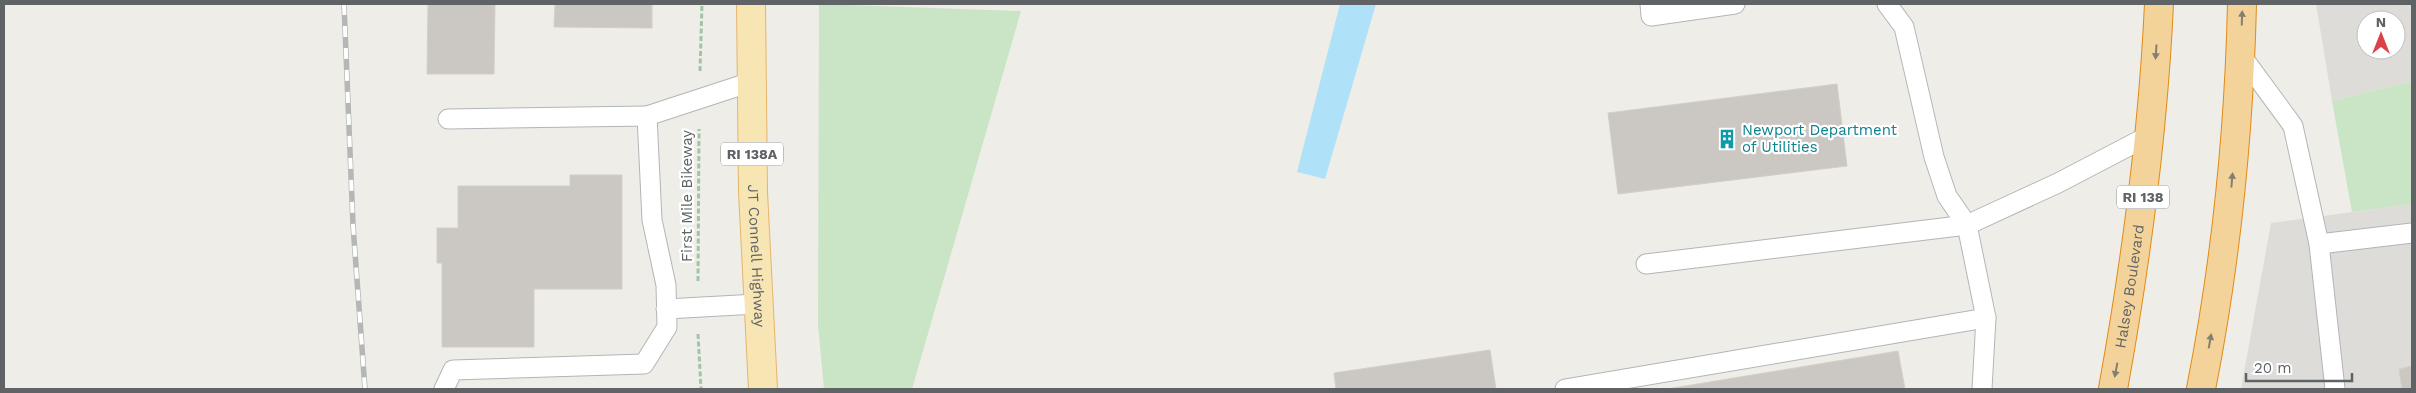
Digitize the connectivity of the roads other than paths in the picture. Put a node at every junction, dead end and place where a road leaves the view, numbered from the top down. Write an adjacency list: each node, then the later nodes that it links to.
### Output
1 (752, 4): 8 (main road, JT Connell Highway / RI 138A)
2 (1650, 4): 3 (lane)
3 (1736, 4)
4 (1886, 4): 12 (lane)
5 (2159, 4): 11 (highway, Halsey Boulevard / RI 138, one-way to 11)
6 (2242, 4): 7 (highway, one-way to 6)
7 (2241, 55): 14 (lane); 24 (highway, one-way to 7)
8 (751, 82): 9 (lane); 16 (main road, JT Connell Highway / RI 138A)
9 (647, 116): 10 (lane); 17 (lane)
10 (448, 119)
11 (2150, 135): 12 (lane); 23 (highway, Halsey Boulevard / RI 138, one-way to 23)
12 (1967, 225): 15 (lane); 18 (lane)
13 (2412, 233): 14 (lane)
14 (2320, 244): 25 (lane)
15 (1646, 264)
16 (757, 304): 17 (lane); 20 (main road, JT Connell Highway / RI 138A)
17 (666, 309): 19 (lane)
18 (1986, 318): 21 (lane); 22 (lane)
19 (444, 389)
20 (763, 389)
21 (1565, 389)
22 (1982, 389)
23 (2112, 389)
24 (2201, 389)
25 (2335, 389)

